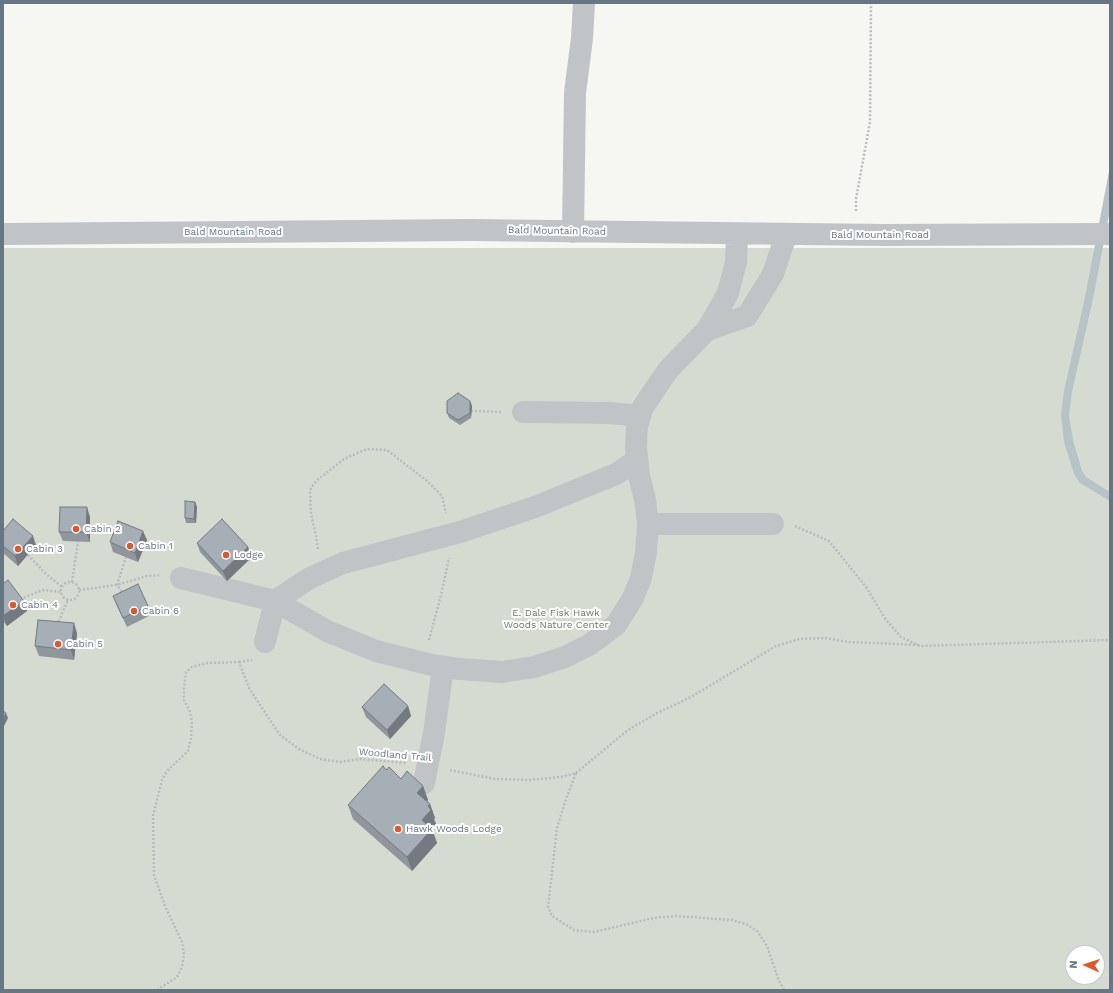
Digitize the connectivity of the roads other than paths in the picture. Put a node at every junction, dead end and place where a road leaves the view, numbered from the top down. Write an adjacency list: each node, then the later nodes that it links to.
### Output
1 (584, 3): 2 (street)
2 (573, 232): 3 (street, Bald Mountain Road); 4 (street, Bald Mountain Road)
3 (3, 234)
4 (737, 234): 5 (street, Bald Mountain Road); 7 (street)
5 (786, 235): 6 (street, Bald Mountain Road); 7 (street)
6 (1100, 235)
7 (707, 330): 9 (street)
8 (523, 412): 9 (street)
9 (640, 416): 10 (street)
10 (637, 460): 11 (street); 14 (street)
11 (648, 524): 12 (street); 16 (street)
12 (773, 524)
13 (181, 578): 14 (street)
14 (275, 601): 15 (street); 16 (street)
15 (265, 642)
16 (443, 666): 17 (street)
17 (426, 774)

